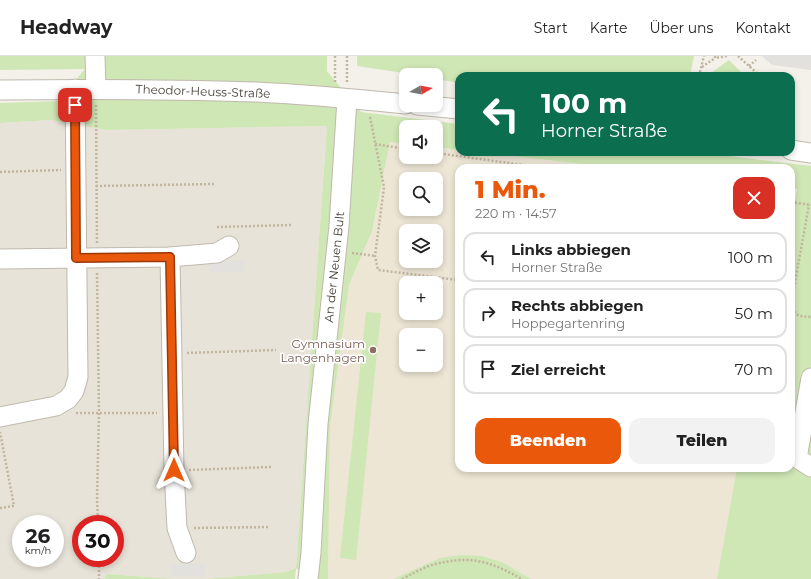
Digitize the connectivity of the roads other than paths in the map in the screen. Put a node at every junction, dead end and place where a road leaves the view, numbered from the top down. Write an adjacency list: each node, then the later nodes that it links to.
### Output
1 (95, 56): 3 (street)
2 (74, 89): 3 (street, Theodor-Heuss-Straße); 4 (street, Theodor-Heuss-Straße); 13 (street)
3 (96, 89): 5 (street, Theodor-Heuss-Straße)
4 (0, 90)
5 (347, 99): 6 (street, Theodor-Heuss-Straße); 19 (street, An der Neuen Bult)
6 (399, 103)
7 (443, 107): 8 (street)
8 (455, 109)
9 (795, 151): 10 (street)
10 (811, 153)
11 (229, 246): 12 (street)
12 (170, 257): 13 (street); 18 (street)
13 (76, 258): 14 (street); 16 (street)
14 (0, 260)
15 (811, 378): 17 (street)
16 (0, 417)
17 (811, 467)
18 (186, 553)
19 (308, 579)

